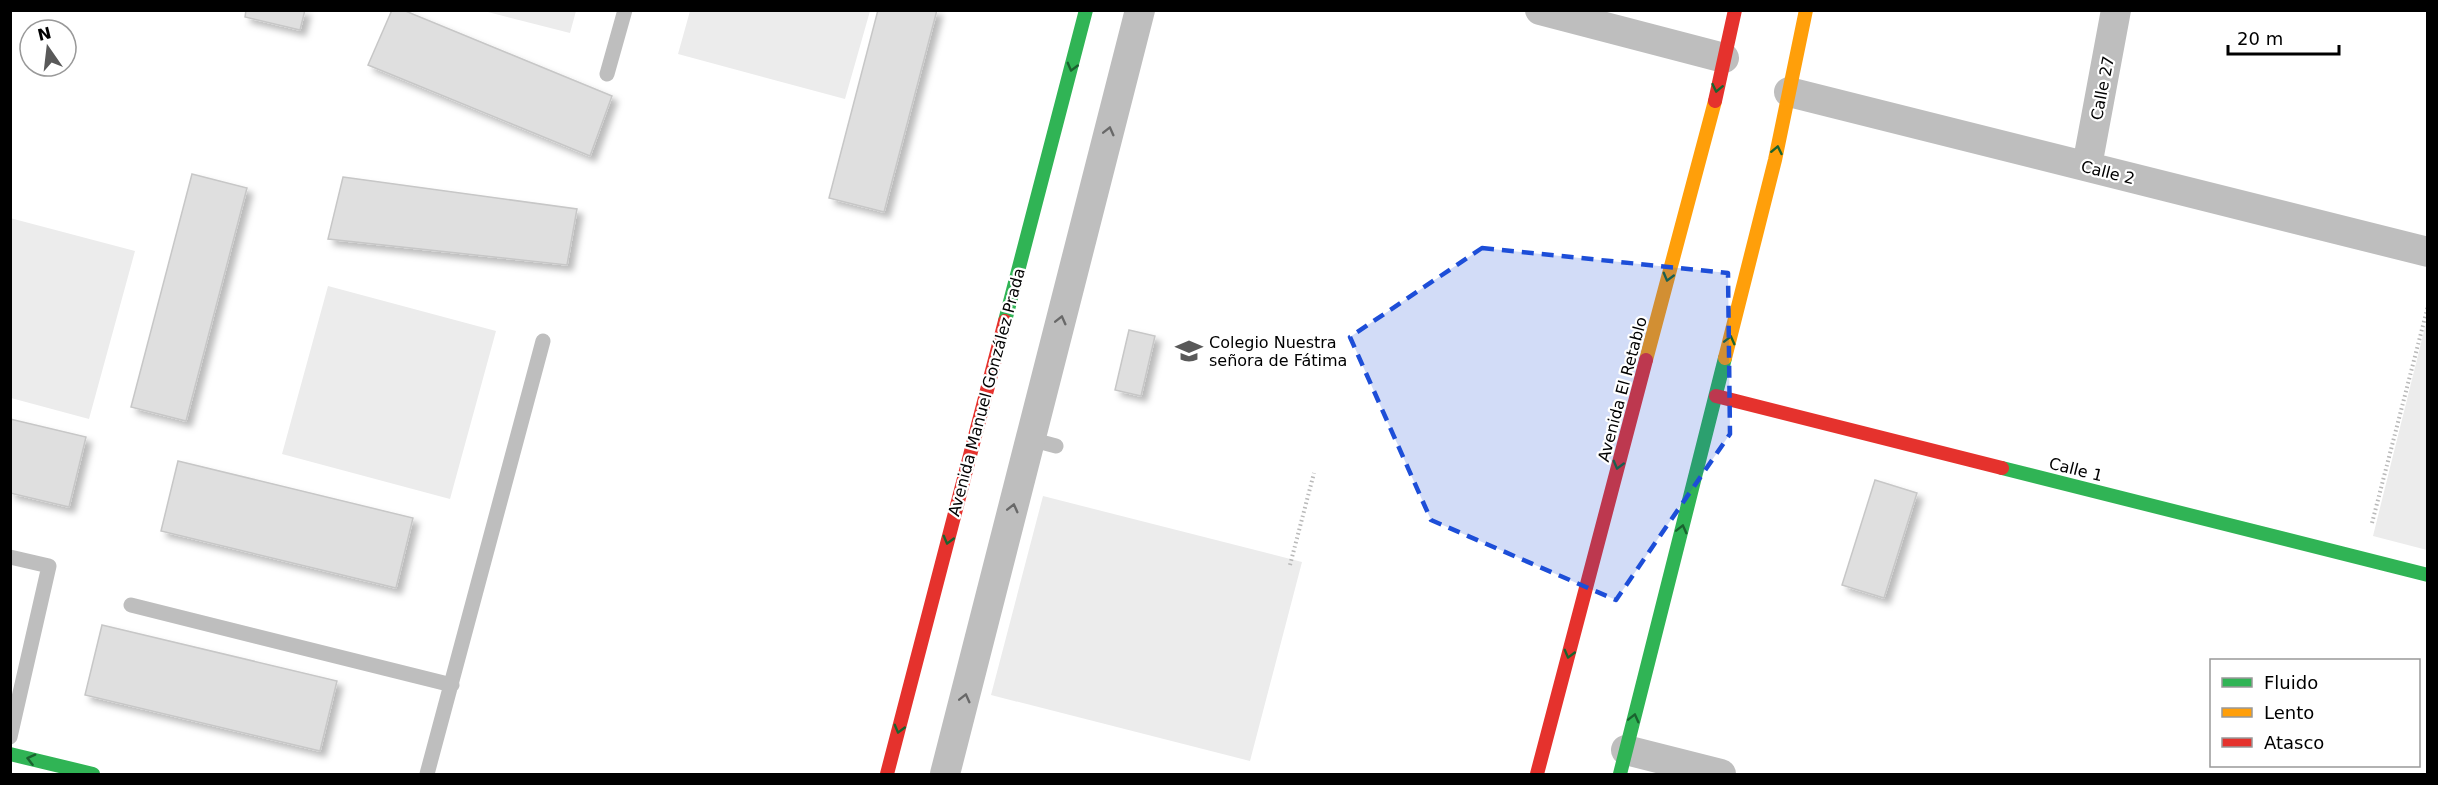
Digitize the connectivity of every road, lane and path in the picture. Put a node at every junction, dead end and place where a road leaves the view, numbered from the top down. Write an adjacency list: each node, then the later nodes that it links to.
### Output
1 (625, 10): 9 (lane)
2 (1086, 10): 28 (main road, Avenida Manuel González Prada, one-way to 28)
3 (1140, 10): 29 (street, one-way to 3)
4 (1540, 10): 8 (street)
5 (1734, 10): 8 (main road, Avenida El Retablo)
6 (1806, 10): 10 (main road)
7 (2116, 10): 11 (street, Calle 27)
8 (1724, 58): 30 (main road, Avenida El Retablo, one-way to 30)
9 (607, 75)
10 (1789, 92): 11 (street, Calle 2); 15 (main road, one-way to 10)
11 (2087, 166): 12 (street, Calle 2)
12 (2427, 252)
13 (2427, 306): 18 (path)
14 (543, 340): 22 (lane)
15 (1716, 396): 18 (main road, Calle 1); 25 (main road, one-way to 15)
16 (1314, 473): 19 (path)
17 (10, 557): 23 (lane)
18 (2363, 559): 20 (main road, Calle 1)
19 (1290, 565)
20 (2427, 575)
21 (131, 605): 22 (lane)
22 (452, 685): 27 (lane)
23 (10, 737)
24 (10, 754): 26 (main road, one-way to 24)
25 (1623, 762): 31 (street)
26 (93, 774)
27 (427, 774)
28 (887, 774)
29 (945, 774)
30 (1537, 774)
31 (1720, 774)

